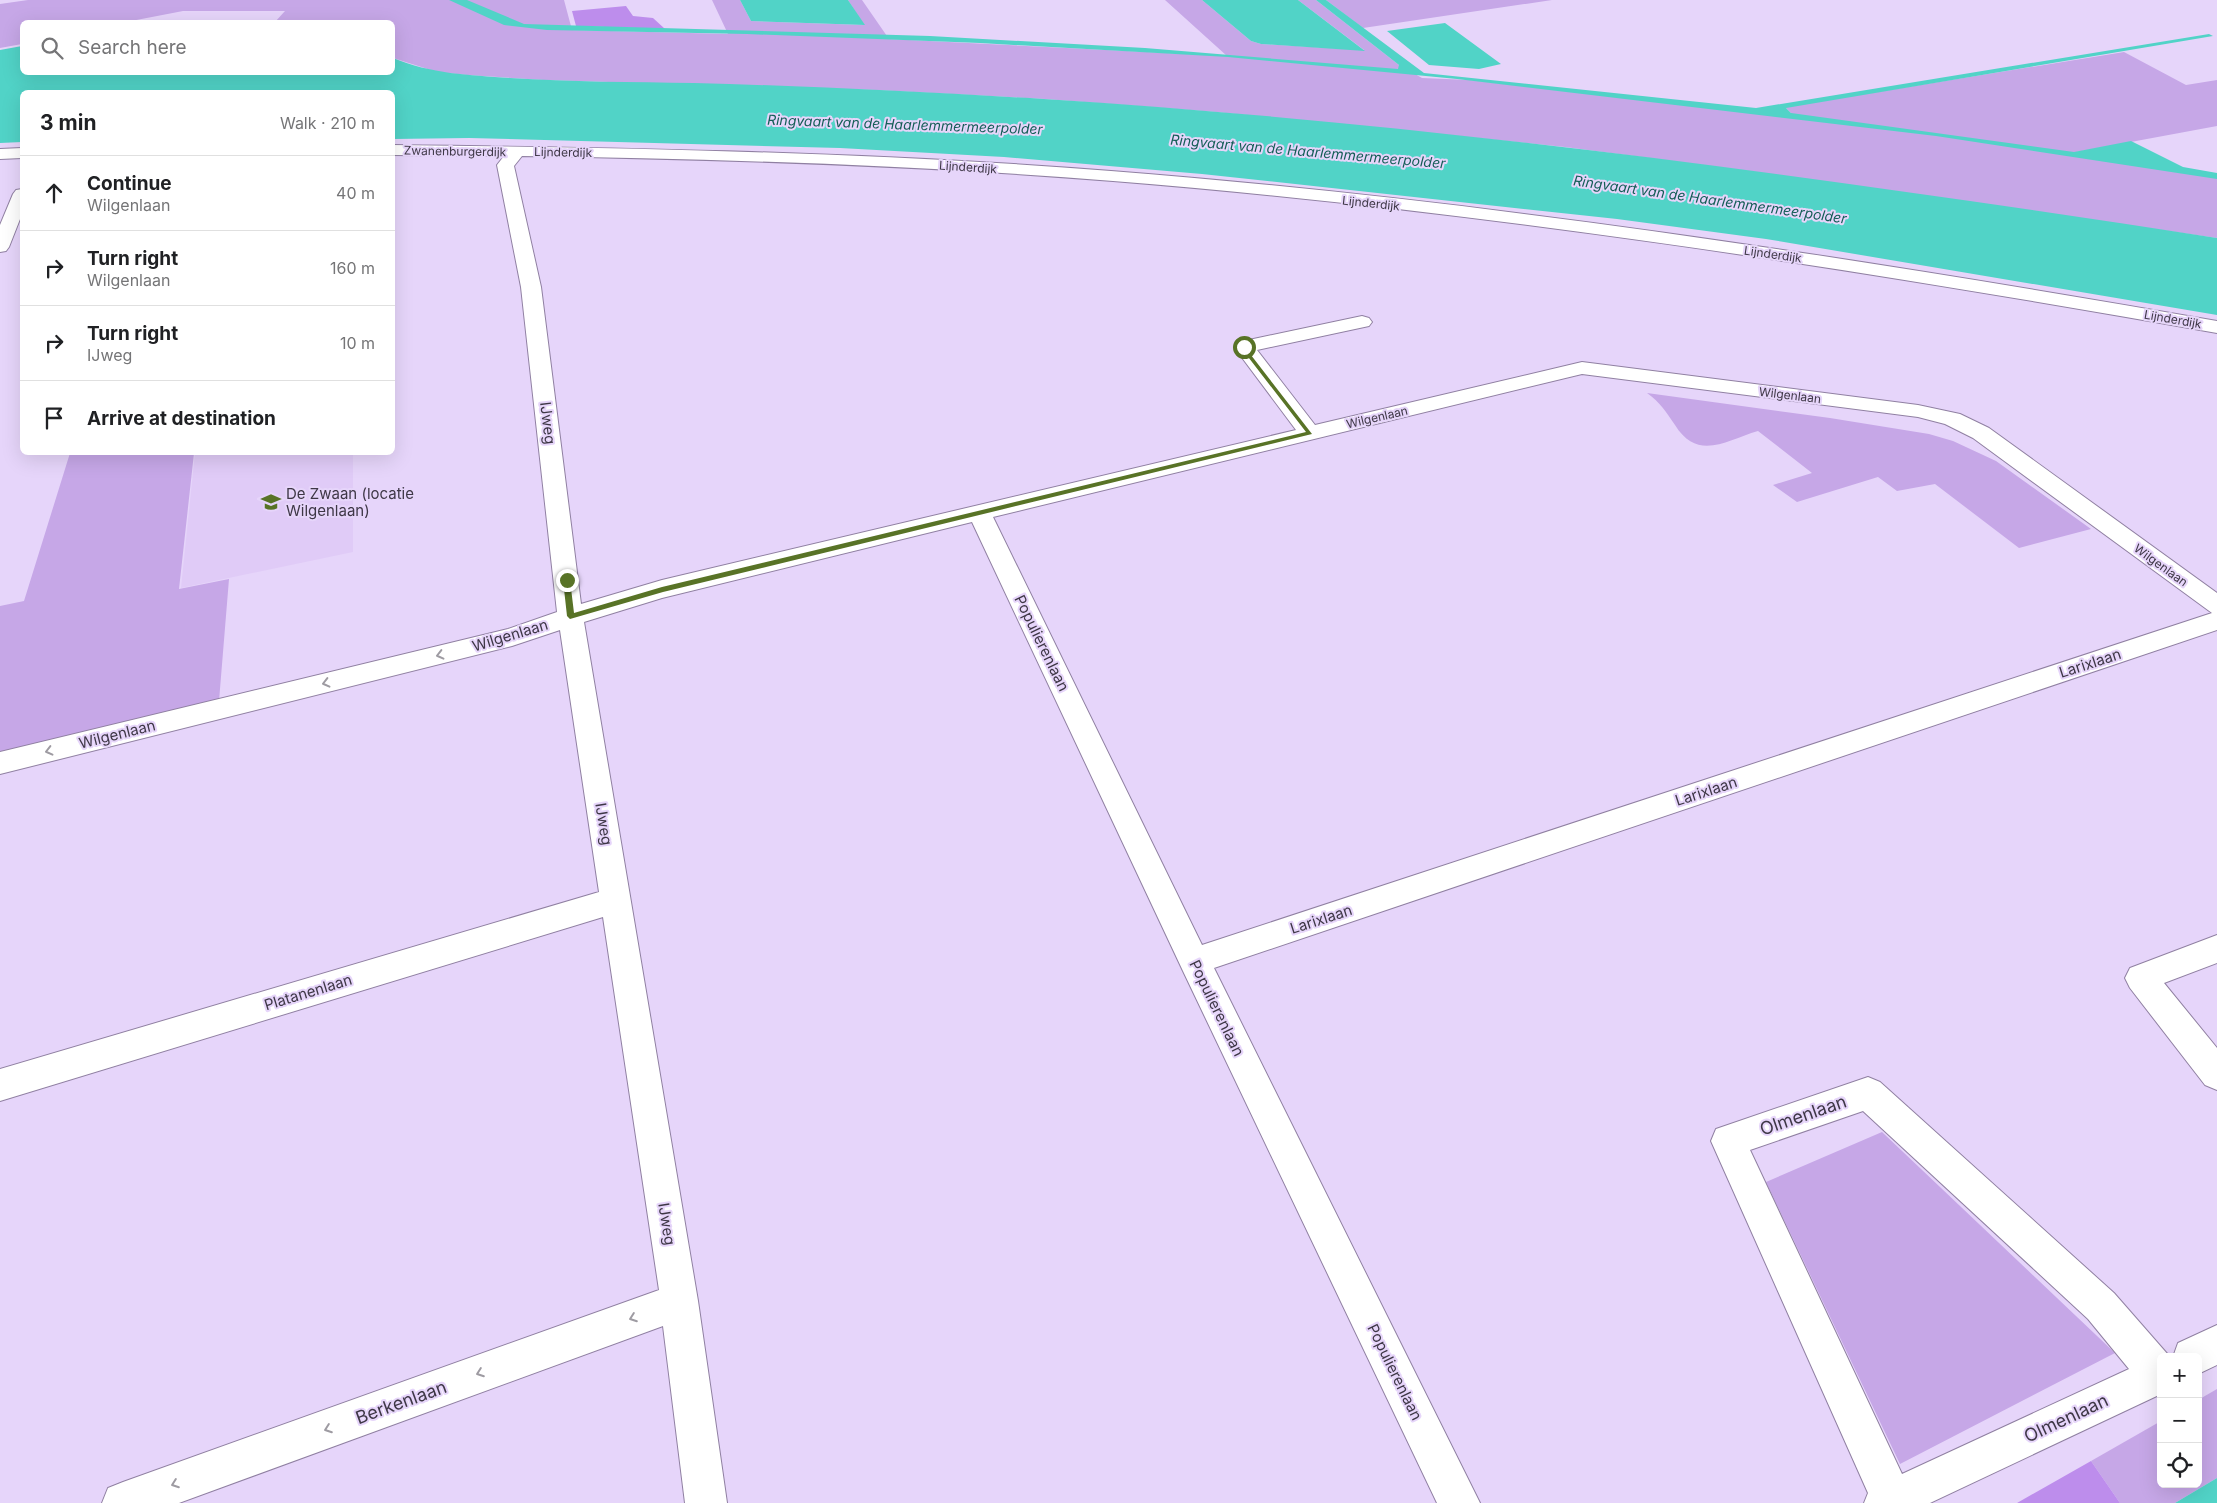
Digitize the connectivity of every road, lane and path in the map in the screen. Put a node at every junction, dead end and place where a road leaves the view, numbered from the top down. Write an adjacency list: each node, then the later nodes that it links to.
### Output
1 (395, 150): 2 (street, Zwanenburgerdijk)
2 (518, 151): 8 (street, Lijnderdijk); 12 (street, IJweg)
3 (20, 153): 4 (street)
4 (0, 154)
5 (20, 199): 6 (street)
6 (0, 247)
7 (1362, 322): 9 (street)
8 (2217, 327)
9 (1310, 433): 10 (street, Wilgenlaan); 11 (street, Wilgenlaan)
10 (979, 512): 12 (street, Wilgenlaan); 17 (street, Populierenlaan)
11 (2217, 606)
12 (570, 616): 14 (street, Wilgenlaan, one-way to 14); 15 (street, IJweg)
13 (2217, 621): 17 (street, Larixlaan)
14 (0, 763)
15 (616, 900): 19 (street, Platanenlaan); 20 (street, IJweg)
16 (2217, 949): 18 (street)
17 (1194, 961): 28 (street, Populierenlaan)
18 (2217, 1074)
19 (0, 1085)
20 (679, 1301): 26 (street, Berkenlaan, one-way to 26); 27 (street, IJweg)
21 (2217, 1344): 22 (street, Olmenlaan)
22 (2200, 1353)
23 (2157, 1356): 25 (street, Olmenlaan)
24 (2157, 1375): 25 (street, Olmenlaan)
25 (1889, 1501)
26 (123, 1503)
27 (706, 1503)
28 (1459, 1503)

